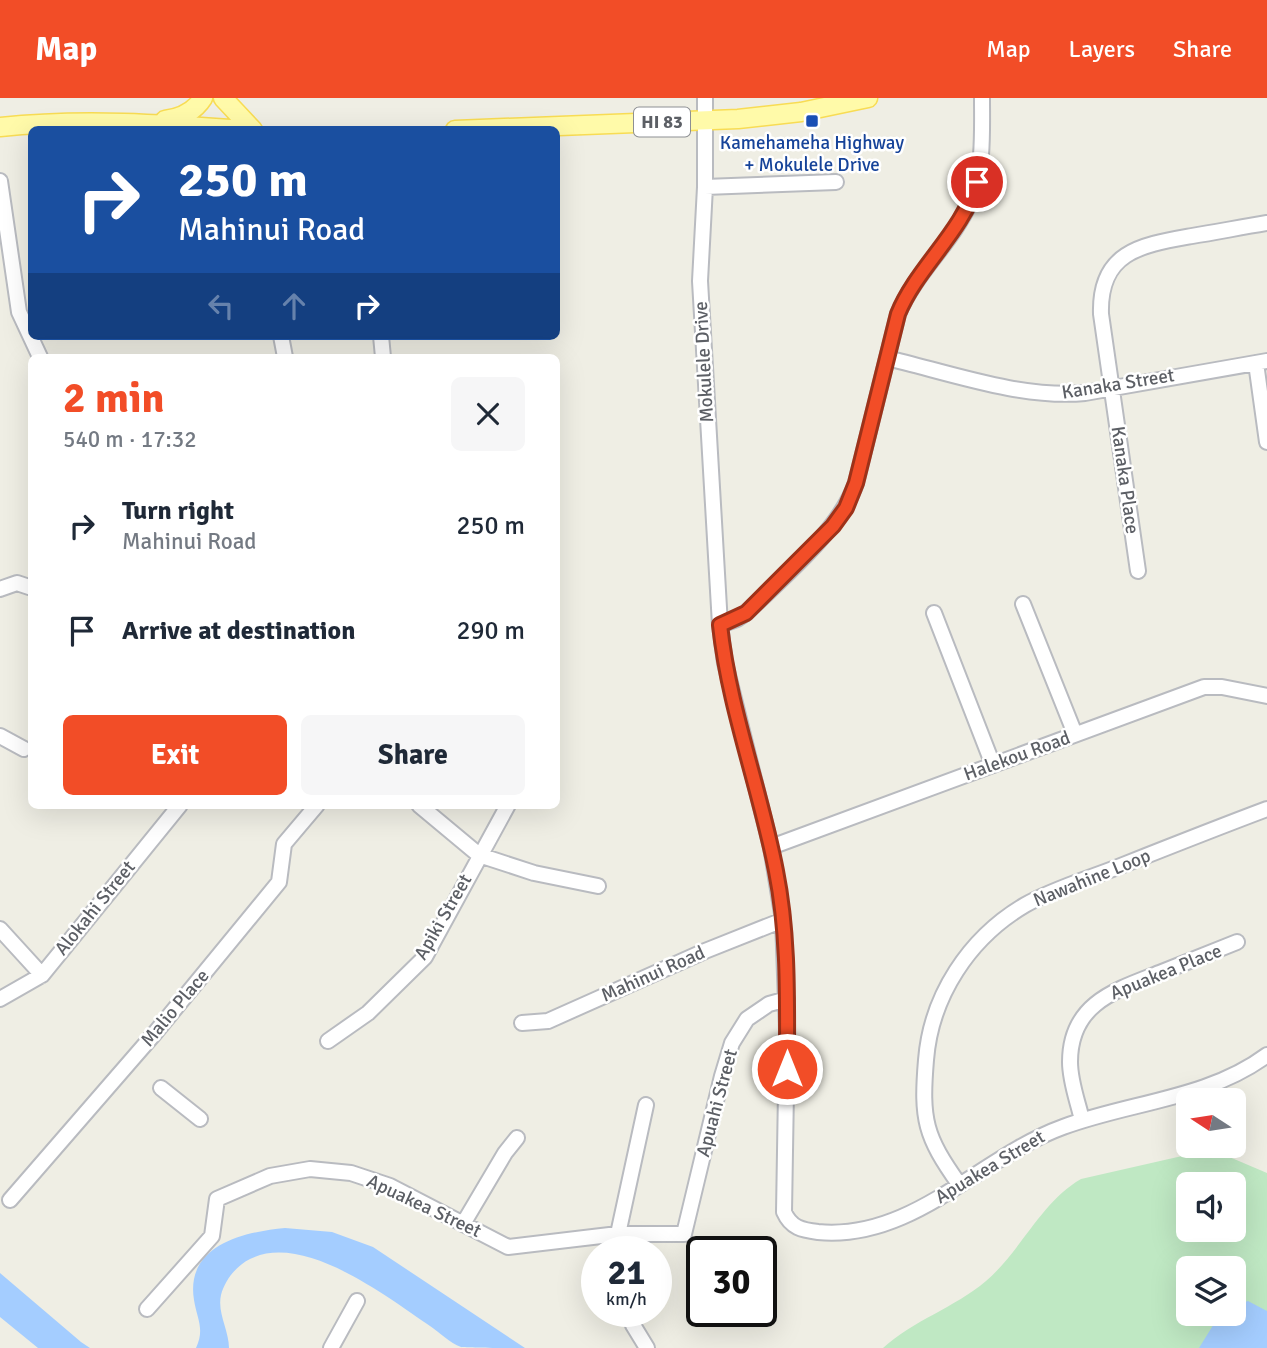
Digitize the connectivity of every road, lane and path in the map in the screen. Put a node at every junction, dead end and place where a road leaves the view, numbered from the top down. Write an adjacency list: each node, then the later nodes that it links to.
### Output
1 (203, 98): 6 (main road)
2 (222, 98): 10 (main road)
3 (705, 98): 7 (street, Mokulele Drive)
4 (868, 98): 7 (main road, HI 83)
5 (982, 98): 18 (street)
6 (190, 105): 8 (main road)
7 (705, 119): 11 (main road, HI 83); 15 (street, Mokulele Drive)
8 (144, 123): 9 (main road); 12 (main road)
9 (188, 126)
10 (249, 126)
11 (546, 126)
12 (0, 127)
13 (0, 181): 17 (street)
14 (836, 182): 15 (street)
15 (705, 187): 27 (street, Mokulele Drive)
16 (1267, 223): 20 (street, Kanaka Place)
17 (28, 331)
18 (887, 358): 20 (street, Kanaka Street); 27 (street)
19 (1261, 362): 20 (street, Kanaka Street); 21 (street)
20 (1112, 388): 22 (street, Kanaka Place)
21 (1267, 442)
22 (1138, 571)
23 (28, 587): 24 (street)
24 (0, 589)
25 (1023, 604): 29 (street)
26 (934, 613): 32 (street)
27 (720, 625): 38 (street)
28 (1267, 696): 29 (street, Halekou Road)
29 (1075, 734): 32 (street, Halekou Road)
30 (0, 736): 31 (street)
31 (23, 749)
32 (993, 765): 38 (street, Halekou Road)
33 (177, 809): 44 (street, Alokahi Street)
34 (314, 809): 56 (street, Malio Place)
35 (424, 809): 39 (street)
36 (506, 809): 39 (street, Apiki Street)
37 (1267, 809): 55 (street, Nawahine Loop)
38 (771, 847): 41 (street)
39 (479, 855): 40 (street); 48 (street, Apiki Street)
40 (598, 886)
41 (783, 920): 46 (street); 47 (street, Mahinui Road)
42 (0, 929): 44 (street)
43 (1237, 942): 53 (street, Apuakea Place)
44 (41, 975): 45 (street, Alokahi Street)
45 (0, 999)
46 (787, 999): 55 (street, Apuakea Street); 59 (street, Apuahi Street)
47 (522, 1023)
48 (328, 1041)
49 (1267, 1055): 53 (street, Apuakea Street)
50 (161, 1088): 52 (street)
51 (646, 1105): 58 (street)
52 (200, 1119)
53 (1082, 1121): 55 (street, Apuakea Street)
54 (517, 1138): 57 (street)
55 (959, 1184)
56 (10, 1200)
57 (463, 1224): 58 (street, Apuakea Street); 61 (street, Apuakea Street)
58 (618, 1234): 59 (street, Apuakea Street)
59 (684, 1234)
60 (357, 1301): 63 (street)
61 (147, 1309)
62 (634, 1327): 64 (street)
63 (331, 1348)
64 (647, 1348)

